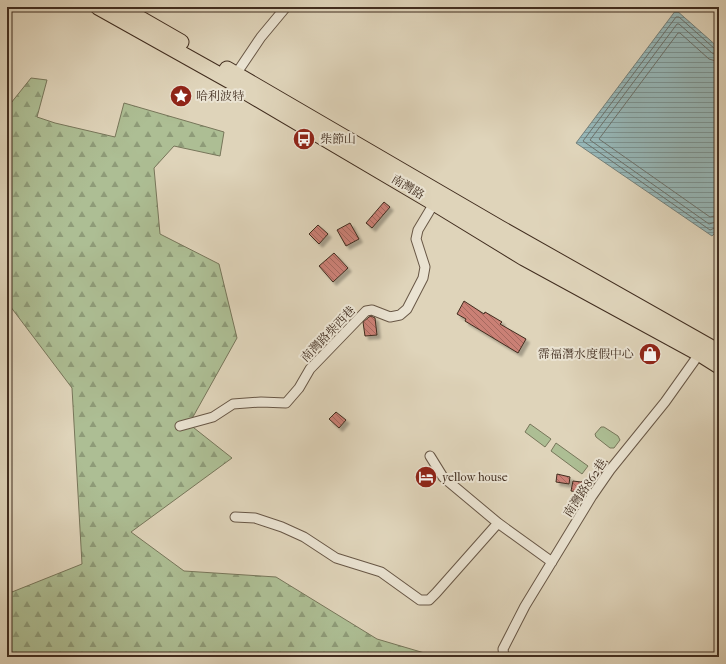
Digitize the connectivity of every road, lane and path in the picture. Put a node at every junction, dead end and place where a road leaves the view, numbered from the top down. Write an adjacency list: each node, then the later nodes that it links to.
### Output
1 (98, 7): 4 (main road, 南灣路)
2 (120, 7): 4 (main road, 南灣路)
3 (286, 7): 4 (street)
4 (233, 78): 5 (main road, 南灣路)
5 (438, 198): 6 (main road, 南灣路); 9 (street, 南灣路柴西巷)
6 (703, 349): 7 (main road, 南灣路); 8 (main road, 南灣路); 13 (street, 南灣路862巷)
7 (719, 352)
8 (719, 366)
9 (180, 426)
10 (430, 456): 12 (street)
11 (236, 517): 12 (street)
12 (498, 524): 13 (street)
13 (552, 562): 14 (street, 南灣路862巷)
14 (504, 657)

